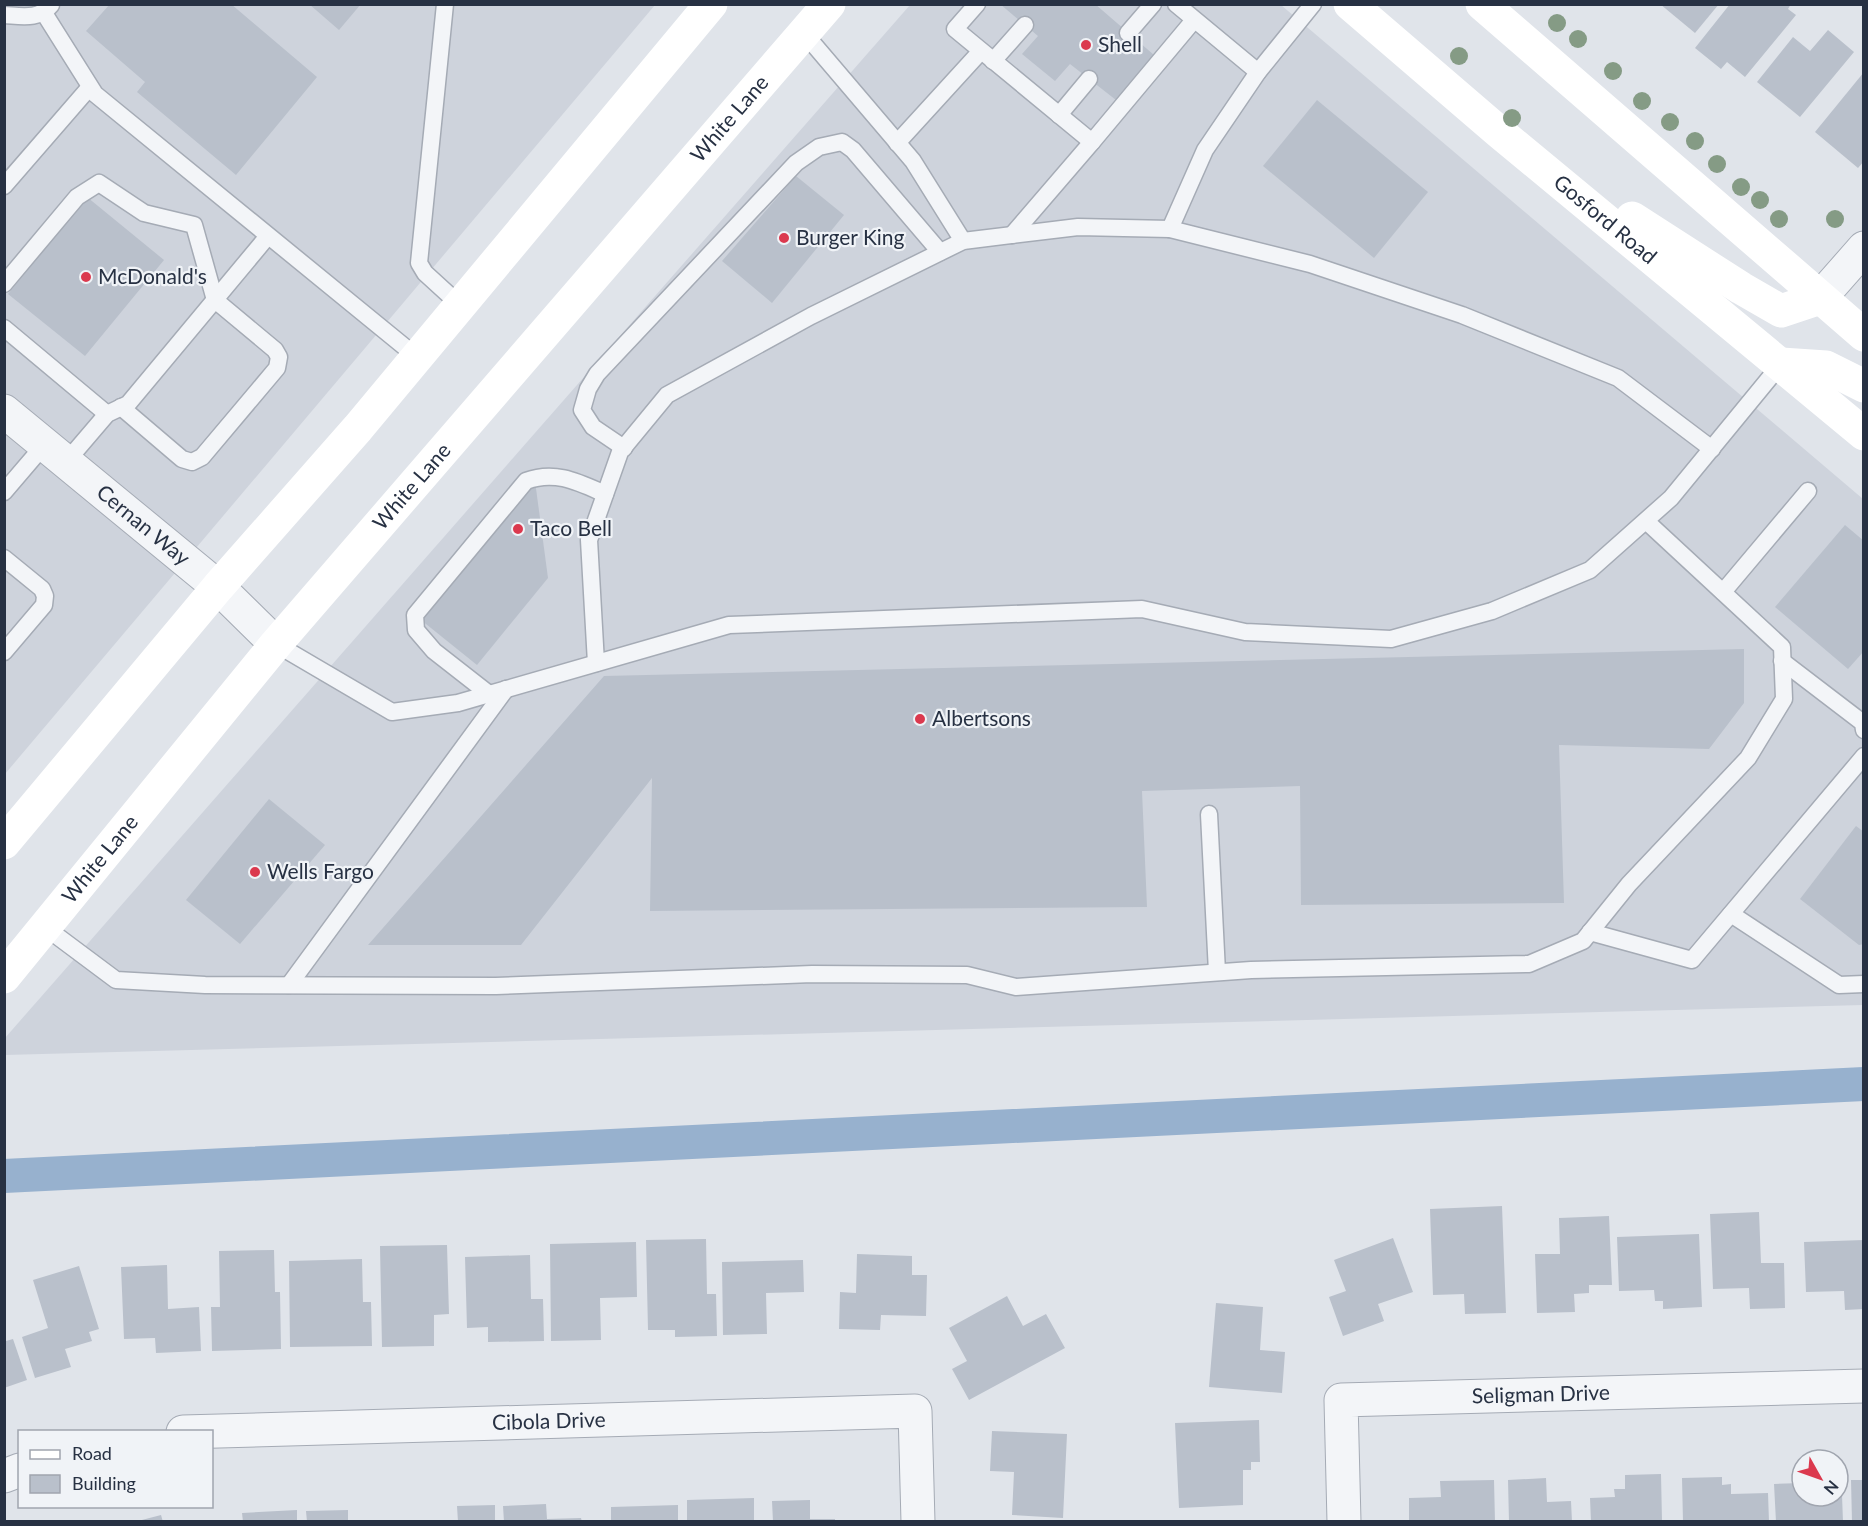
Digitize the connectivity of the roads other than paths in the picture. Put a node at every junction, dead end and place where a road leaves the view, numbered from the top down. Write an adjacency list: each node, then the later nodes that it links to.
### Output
1 (445, 4): 33 (lane)
2 (711, 4): 33 (main road)
3 (829, 4): 13 (main road, White Lane)
4 (977, 4): 15 (lane)
5 (1153, 4): 14 (lane)
6 (1313, 4): 16 (lane)
7 (1350, 4): 20 (main road, Gosford Road)
8 (1482, 4): 31 (main road)
9 (48, 9): 11 (lane); 18 (lane)
10 (1184, 10): 16 (lane); 21 (lane)
11 (4, 15)
12 (1025, 25): 15 (lane)
13 (804, 33): 22 (lane); 52 (main road, White Lane)
14 (1128, 33)
15 (987, 56): 19 (lane); 22 (lane)
16 (1258, 72): 24 (lane)
17 (1089, 79): 19 (lane)
18 (89, 88): 23 (lane); 26 (lane)
19 (1059, 115): 21 (lane)
20 (1499, 132): 31 (main road); 37 (main road, Gosford Road)
21 (1092, 142): 25 (lane)
22 (897, 143): 27 (lane)
23 (4, 186)
24 (1170, 229): 25 (lane); 43 (lane)
25 (1012, 235): 27 (lane)
26 (268, 236): 32 (lane); 36 (lane)
27 (963, 241): 29 (lane)
28 (1863, 248): 31 (street)
29 (940, 252): 42 (lane); 42 (lane)
30 (4, 284): 32 (lane)
31 (1820, 298): 35 (main road)
32 (215, 300): 39 (lane); 39 (lane)
33 (460, 305): 36 (main road)
34 (4, 328): 39 (lane)
35 (1863, 335)
36 (417, 357): 50 (main road)
37 (1781, 364): 38 (main road); 41 (main road, Gosford Road); 43 (lane)
38 (1863, 386)
39 (114, 410): 44 (lane)
40 (4, 411): 44 (street, Cernan Way)
41 (1863, 434)
42 (624, 448): 47 (lane)
43 (1712, 449): 48 (lane)
44 (55, 453): 46 (lane); 50 (street, Cernan Way)
45 (1808, 491): 51 (lane)
46 (4, 492)
47 (605, 494): 55 (lane); 57 (lane)
48 (1646, 521): 51 (lane); 55 (lane)
49 (4, 558): 53 (lane)
50 (218, 587): 52 (street, Cernan Way); 61 (main road)
51 (1723, 592): 54 (lane)
52 (276, 644): 57 (lane); 63 (main road, White Lane)
53 (4, 652)
54 (1782, 661): 58 (lane); 64 (lane)
55 (596, 663): 56 (lane)
56 (506, 689): 57 (lane); 68 (lane)
57 (489, 694)
58 (1863, 730)
59 (1863, 756): 62 (lane)
60 (1209, 814): 65 (lane)
61 (4, 843)
62 (1731, 914): 64 (lane); 67 (lane)
63 (45, 927): 66 (main road, White Lane); 68 (lane)
64 (1590, 932): 65 (lane)
65 (1217, 972): 68 (lane)
66 (4, 977)
67 (1863, 984)
68 (289, 985)
69 (1863, 1386): 72 (street, Seligman Drive)
70 (213, 1430): 71 (street, Cibola Drive)
71 (918, 1521)
72 (1344, 1521)

